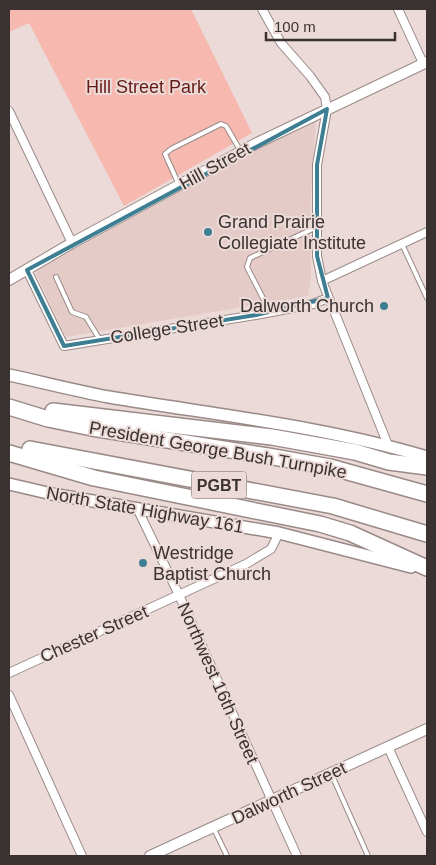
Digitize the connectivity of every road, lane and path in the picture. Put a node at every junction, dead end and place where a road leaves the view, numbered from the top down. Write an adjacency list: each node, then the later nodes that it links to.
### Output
1 (262, 9): 4 (street)
2 (398, 9): 3 (street)
3 (425, 62): 4 (street, Hill Street)
4 (327, 109): 6 (street, Hill Street); 8 (street)
5 (9, 111): 10 (street)
6 (241, 152): 7 (street, Hill Street); 7 (lane)
7 (179, 186): 10 (street, Hill Street)
8 (317, 227): 15 (street); 18 (lane)
9 (427, 232): 11 (street)
10 (72, 243): 12 (street, Hill Street)
11 (402, 244): 15 (street); 17 (lane)
12 (27, 270): 14 (street, Hill Street); 19 (street, College Street)
13 (56, 277): 19 (lane)
14 (9, 280)
15 (322, 281): 16 (street)
16 (328, 298): 18 (street, College Street); 23 (street)
17 (427, 298)
18 (270, 312): 19 (street, College Street)
19 (100, 340)
20 (9, 375): 23 (main road)
21 (9, 406): 26 (highway); 28 (highway, President George Bush Turnpike / PGBT)
22 (9, 444): 31 (highway, President George Bush Turnpike / PGBT)
23 (388, 445): 25 (main road)
24 (9, 453): 32 (highway)
25 (427, 457)
26 (427, 467)
27 (9, 484): 29 (main road, North State Highway 161)
28 (427, 494)
29 (138, 510): 30 (main road, North State Highway 161); 33 (street, Northwest 16th Street)
30 (279, 533): 32 (main road, North State Highway 161); 33 (street, Chester Street)
31 (427, 534)
32 (427, 569)
33 (179, 595): 34 (street, Chester Street); 39 (street, Northwest 16th Street)
34 (9, 673)
35 (9, 696): 42 (street)
36 (427, 729): 37 (street, Dalworth Street)
37 (388, 747): 38 (street, Dalworth Street); 41 (street)
38 (331, 774): 39 (street, Dalworth Street); 46 (lane)
39 (272, 801): 40 (street, Dalworth Street); 45 (street, Northwest 16th Street)
40 (213, 827): 43 (street, Dalworth Street); 44 (lane)
41 (427, 832)
42 (82, 856)
43 (152, 856)
44 (226, 856)
45 (297, 856)
46 (368, 856)

